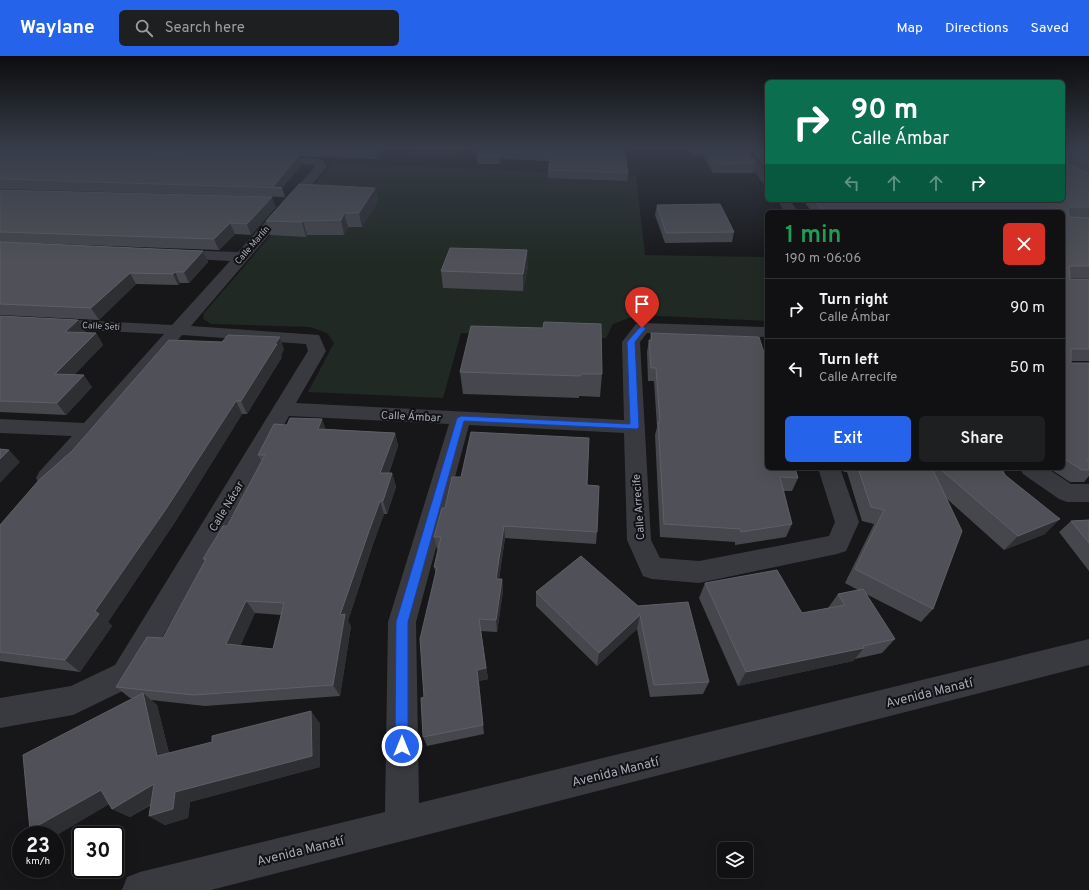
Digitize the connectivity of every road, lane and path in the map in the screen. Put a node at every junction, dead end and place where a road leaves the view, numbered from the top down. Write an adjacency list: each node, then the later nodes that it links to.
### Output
1 (303, 187): 3 (street, Calle Marlín)
2 (274, 203): 3 (street)
3 (289, 203): 5 (street, Calle Marlín)
4 (164, 254): 5 (street)
5 (242, 257): 7 (street, Calle Marlín)
6 (0, 322): 7 (street, Calle Seti)
7 (178, 330): 9 (street, Calle Nácar); 13 (street, Calle Marlín)
8 (765, 332): 12 (street, Calle Arrecife)
9 (284, 409): 10 (street, Calle Ámbar); 19 (street, Calle Nácar)
10 (461, 418): 12 (street, Calle Ámbar); 20 (street)
11 (0, 426): 13 (street)
12 (634, 427): 14 (street, Calle Arrecife)
13 (90, 430): 16 (street, Calle Marlín)
14 (830, 470)
15 (1034, 470): 17 (street)
16 (37, 489)
17 (1089, 493)
18 (1089, 652): 20 (street, Avenida Manatí)
19 (0, 713)
20 (402, 824): 21 (street, Avenida Manatí)
21 (140, 890)

